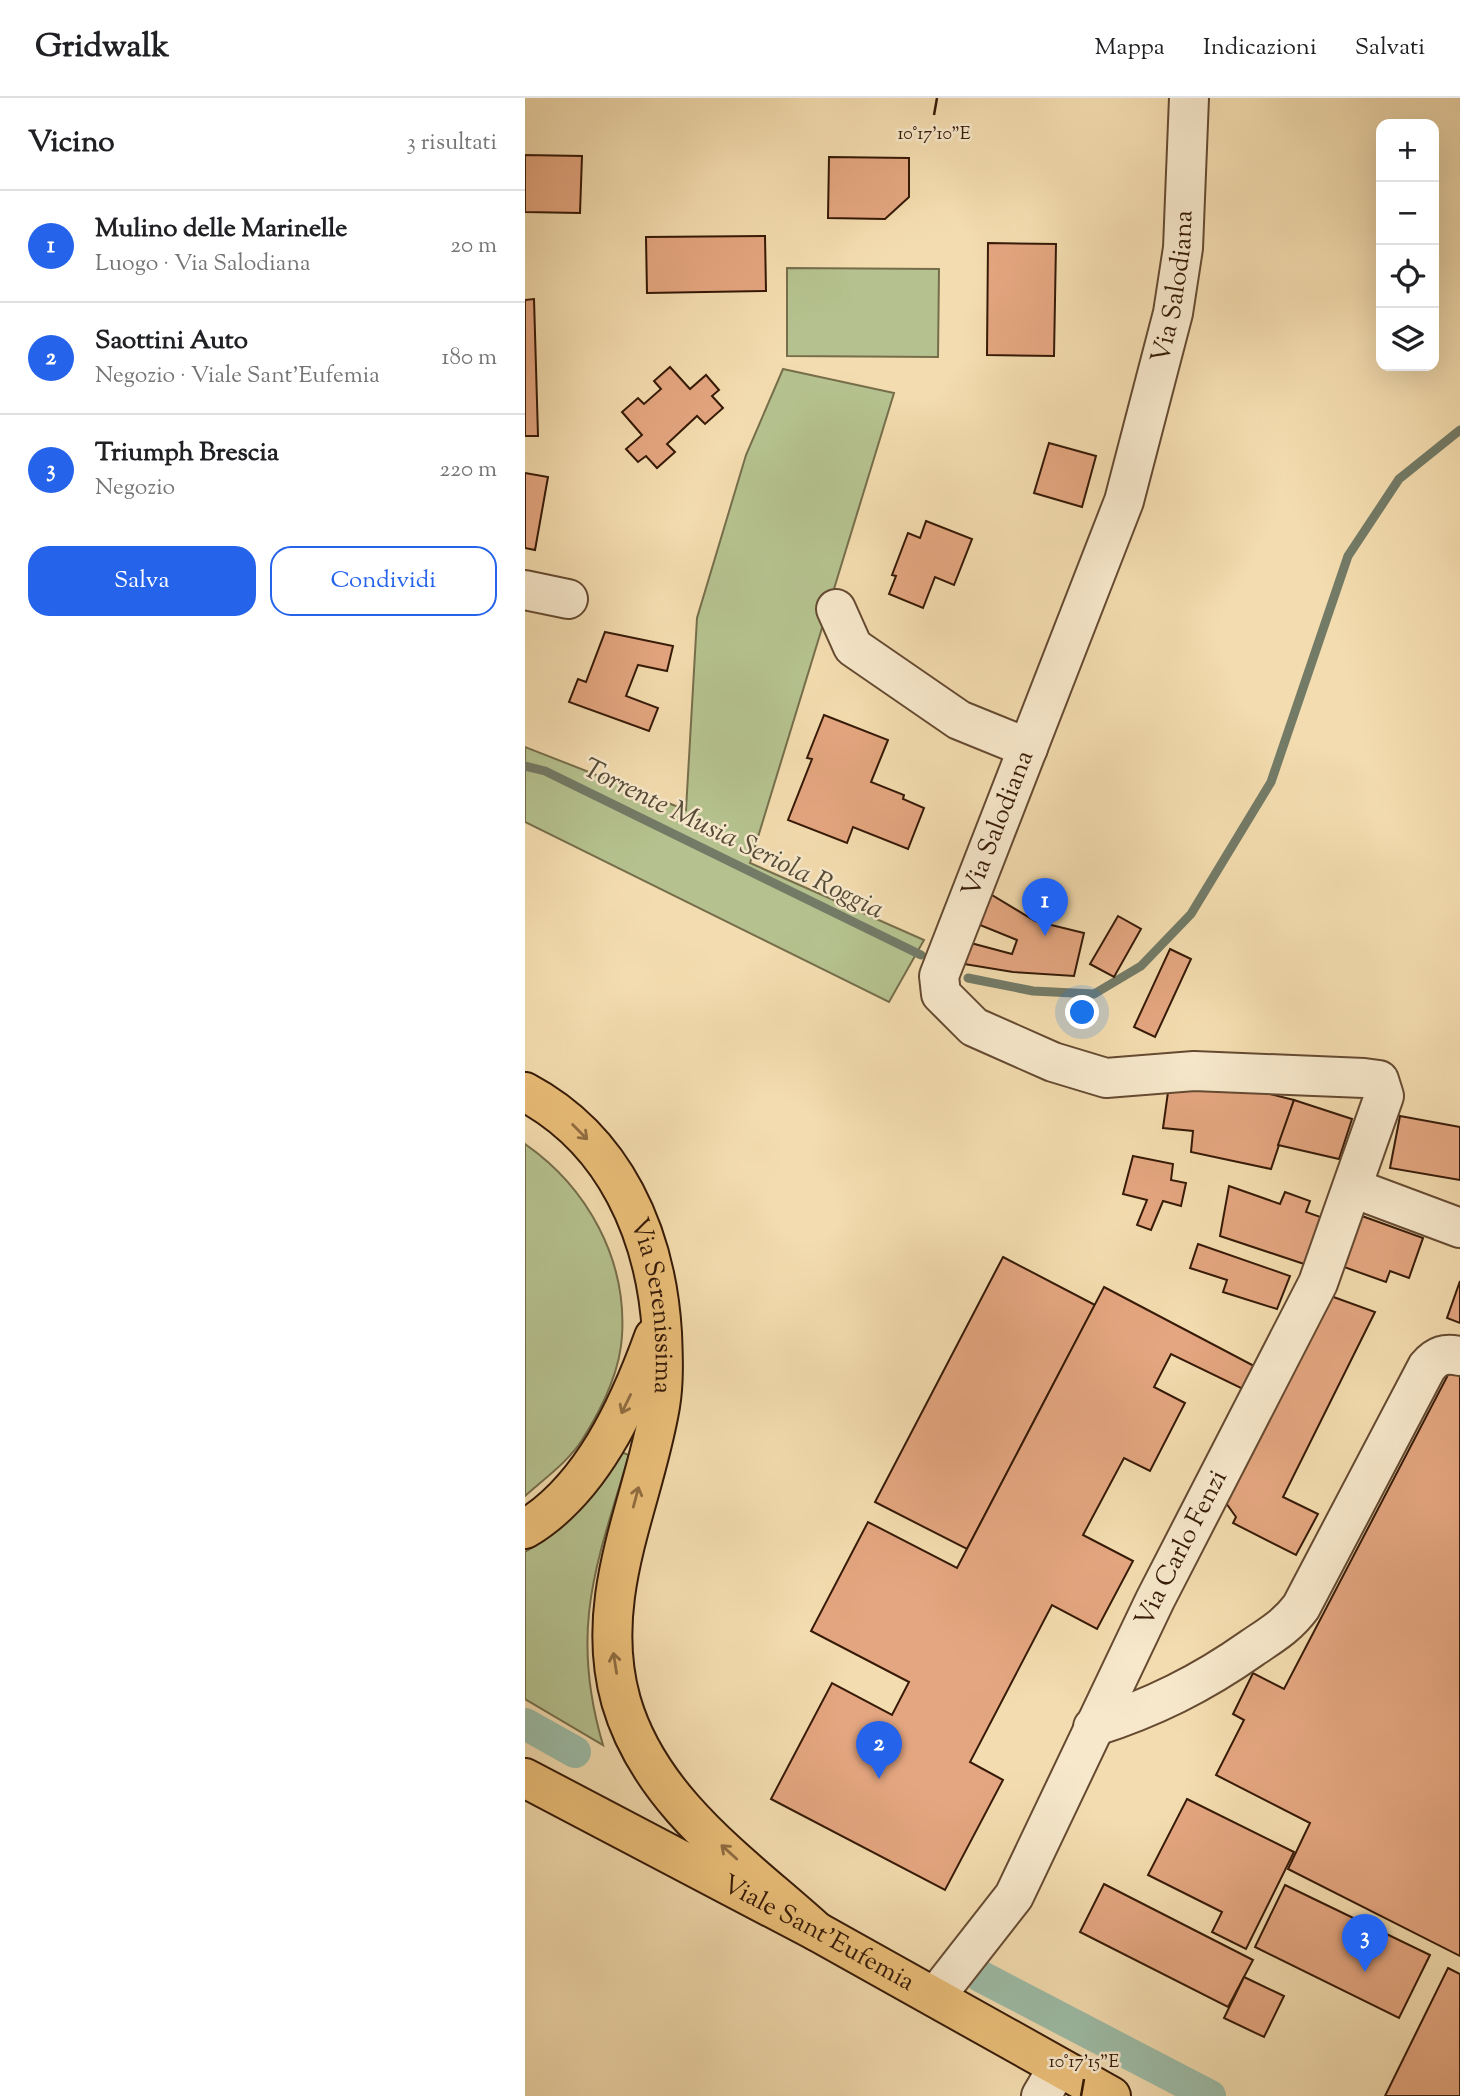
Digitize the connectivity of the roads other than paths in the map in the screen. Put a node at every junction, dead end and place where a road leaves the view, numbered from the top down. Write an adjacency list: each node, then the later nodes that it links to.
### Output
1 (1189, 98): 5 (street, Via Salodiana)
2 (525, 590): 3 (street)
3 (568, 599)
4 (836, 609): 5 (street)
5 (1028, 748): 7 (street, Via Salodiana)
6 (525, 1092): 9 (main road, Via Serenissima, one-way to 9)
7 (1353, 1188): 8 (street); 12 (street, Via Carlo Fenzi)
8 (1460, 1228)
9 (661, 1318): 11 (main road, one-way to 11); 14 (main road, Via Serenissima, one-way to 9)
10 (1460, 1356): 12 (street)
11 (525, 1529)
12 (1093, 1727): 15 (street, Via Carlo Fenzi)
13 (525, 1777): 14 (main road, Viale Sant'Eufemia)
14 (816, 1931): 15 (main road, Viale Sant'Eufemia)
15 (935, 1997): 16 (main road, Viale Sant'Eufemia)
16 (1050, 2081): 17 (main road, Viale Sant'Eufemia)
17 (1111, 2096)

